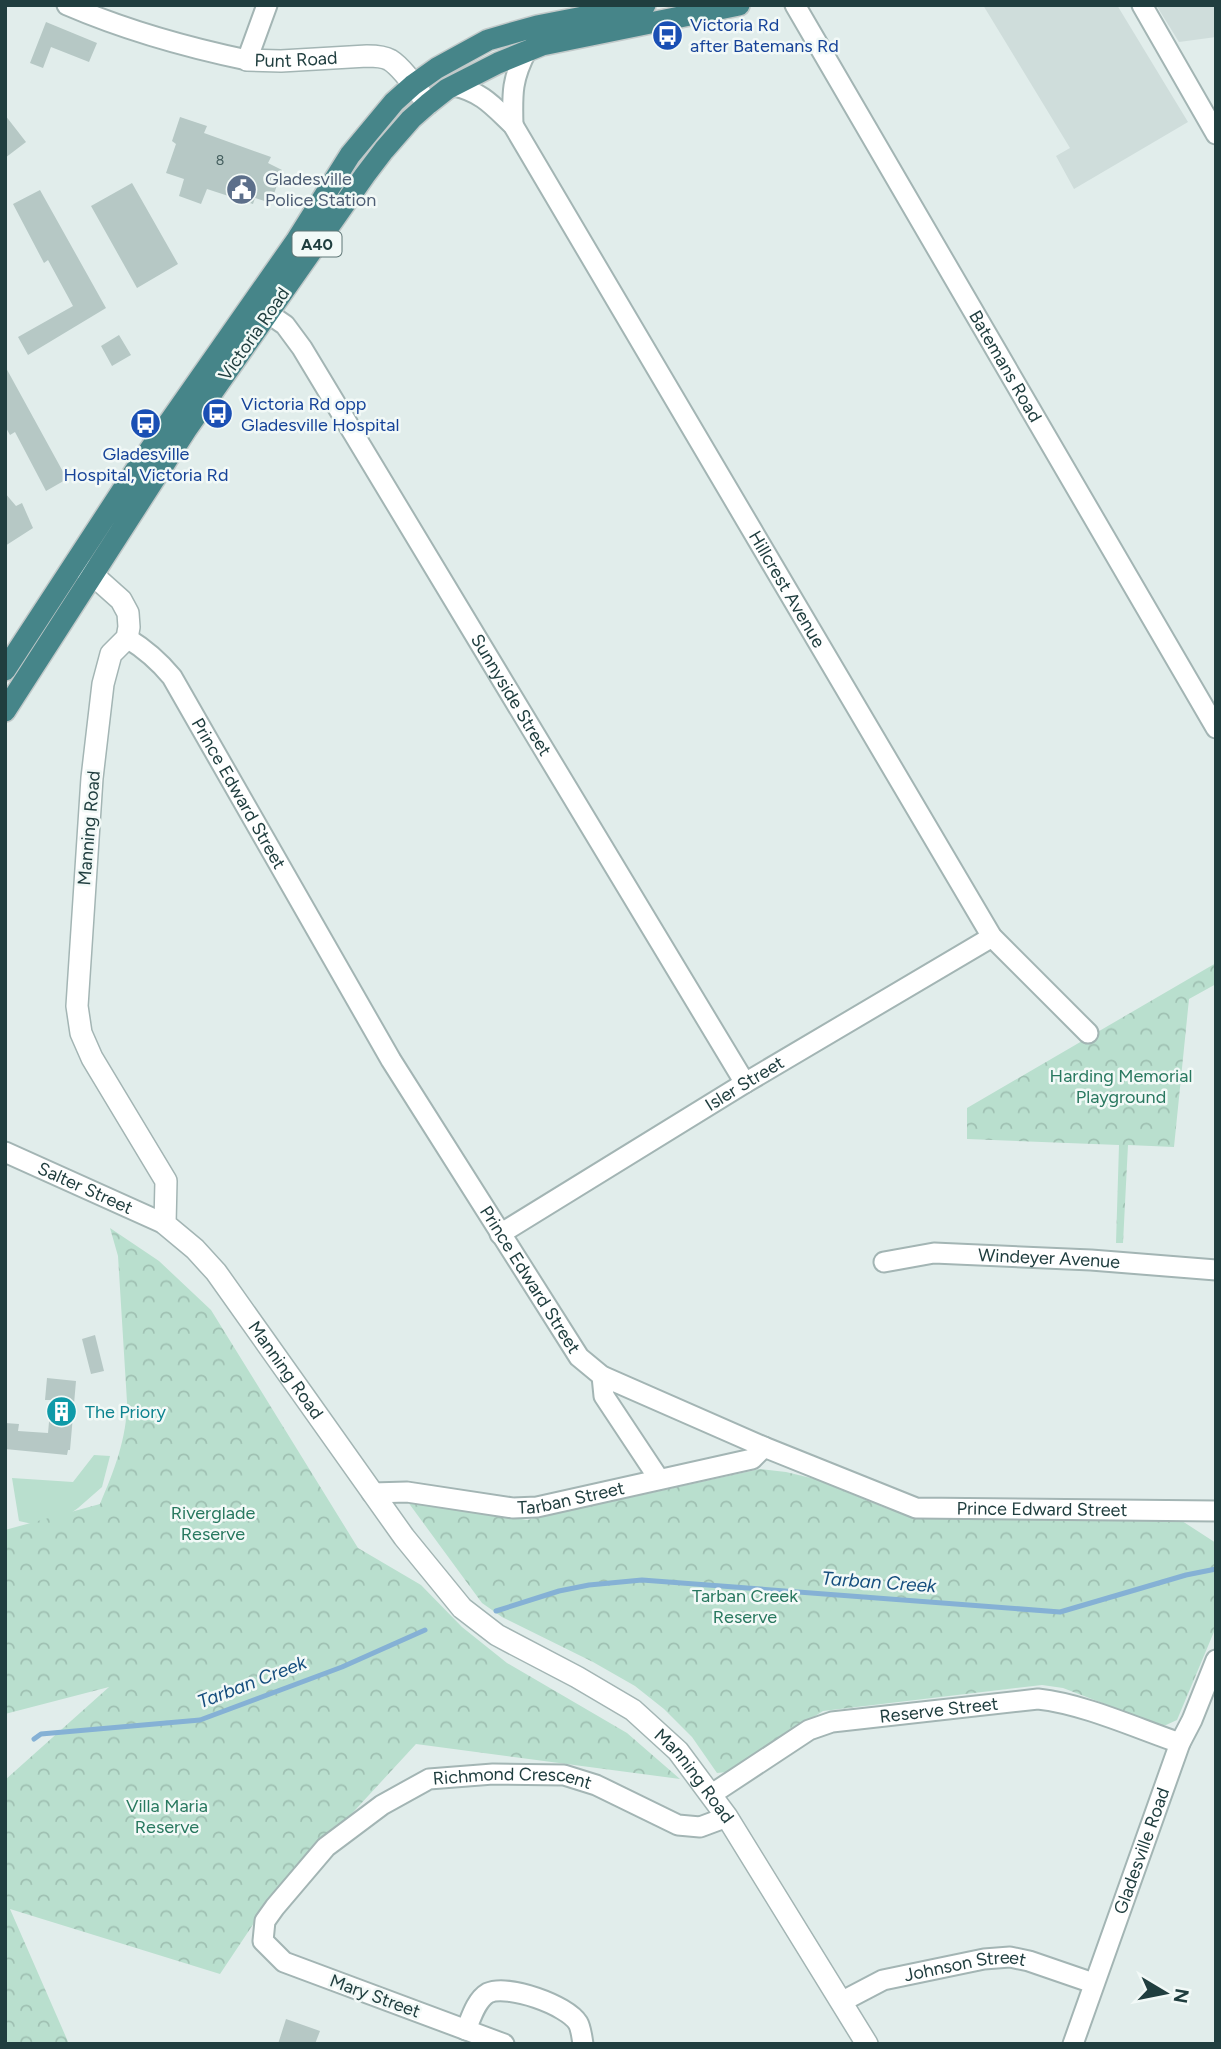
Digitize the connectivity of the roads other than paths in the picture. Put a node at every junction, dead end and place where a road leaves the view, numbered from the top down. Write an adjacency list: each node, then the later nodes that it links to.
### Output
1 (67, 5): 8 (street, Punt Road)
2 (267, 5): 8 (street)
3 (645, 5): 9 (highway, Victoria Road / A40)
4 (739, 5): 7 (highway, Victoria Road / A40)
5 (795, 5): 19 (street, Batemans Road)
6 (1142, 5): 13 (street)
7 (527, 50): 10 (highway, Victoria Road / A40); 12 (street)
8 (247, 60): 9 (street, Punt Road)
9 (413, 85): 11 (street, Punt Road); 15 (highway, Victoria Road / A40)
10 (454, 86): 11 (highway, Victoria Road / A40); 12 (street)
11 (428, 104): 14 (highway, Victoria Road / A40)
12 (513, 125): 20 (street, Hillcrest Avenue)
13 (1216, 134)
14 (269, 314): 15 (highway, Victoria Road / A40); 22 (street, Sunnyside Street)
15 (83, 570): 16 (street); 17 (highway, Victoria Road / A40); 18 (highway, Victoria Road / A40)
16 (127, 638): 24 (street, Manning Road); 25 (street, Prince Edward Street)
17 (5, 670)
18 (5, 711)
19 (1216, 728)
20 (992, 937): 21 (street, Hillcrest Avenue); 22 (street, Isler Street)
21 (1088, 1033)
22 (745, 1083): 25 (street, Isler Street)
23 (5, 1152): 24 (street, Salter Street)
24 (165, 1224): 31 (street, Manning Road)
25 (500, 1234): 28 (street, Prince Edward Street)
26 (884, 1262): 27 (street, Windeyer Avenue)
27 (1216, 1270)
28 (601, 1376): 29 (street, Prince Edward Street); 30 (street)
29 (764, 1447): 30 (street, Tarban Street); 32 (street, Prince Edward Street)
30 (659, 1479): 31 (street, Tarban Street)
31 (372, 1493): 35 (street, Manning Road)
32 (1216, 1511)
33 (1216, 1660): 34 (street, Gladesville Road)
34 (1180, 1743): 35 (street, Reserve Street); 38 (street, Gladesville Road)
35 (712, 1794): 36 (street, Manning Road)
36 (727, 1817): 37 (street, Richmond Crescent); 39 (street, Manning Road)
37 (284, 1962): 40 (street, Mary Street)
38 (1093, 1983): 39 (street, Johnson Street); 44 (street, Gladesville Road)
39 (841, 2002): 43 (street, Manning Road)
40 (466, 2030): 41 (street, Mary Street); 42 (street)
41 (504, 2044)
42 (583, 2044)
43 (867, 2044)
44 (1073, 2044)

